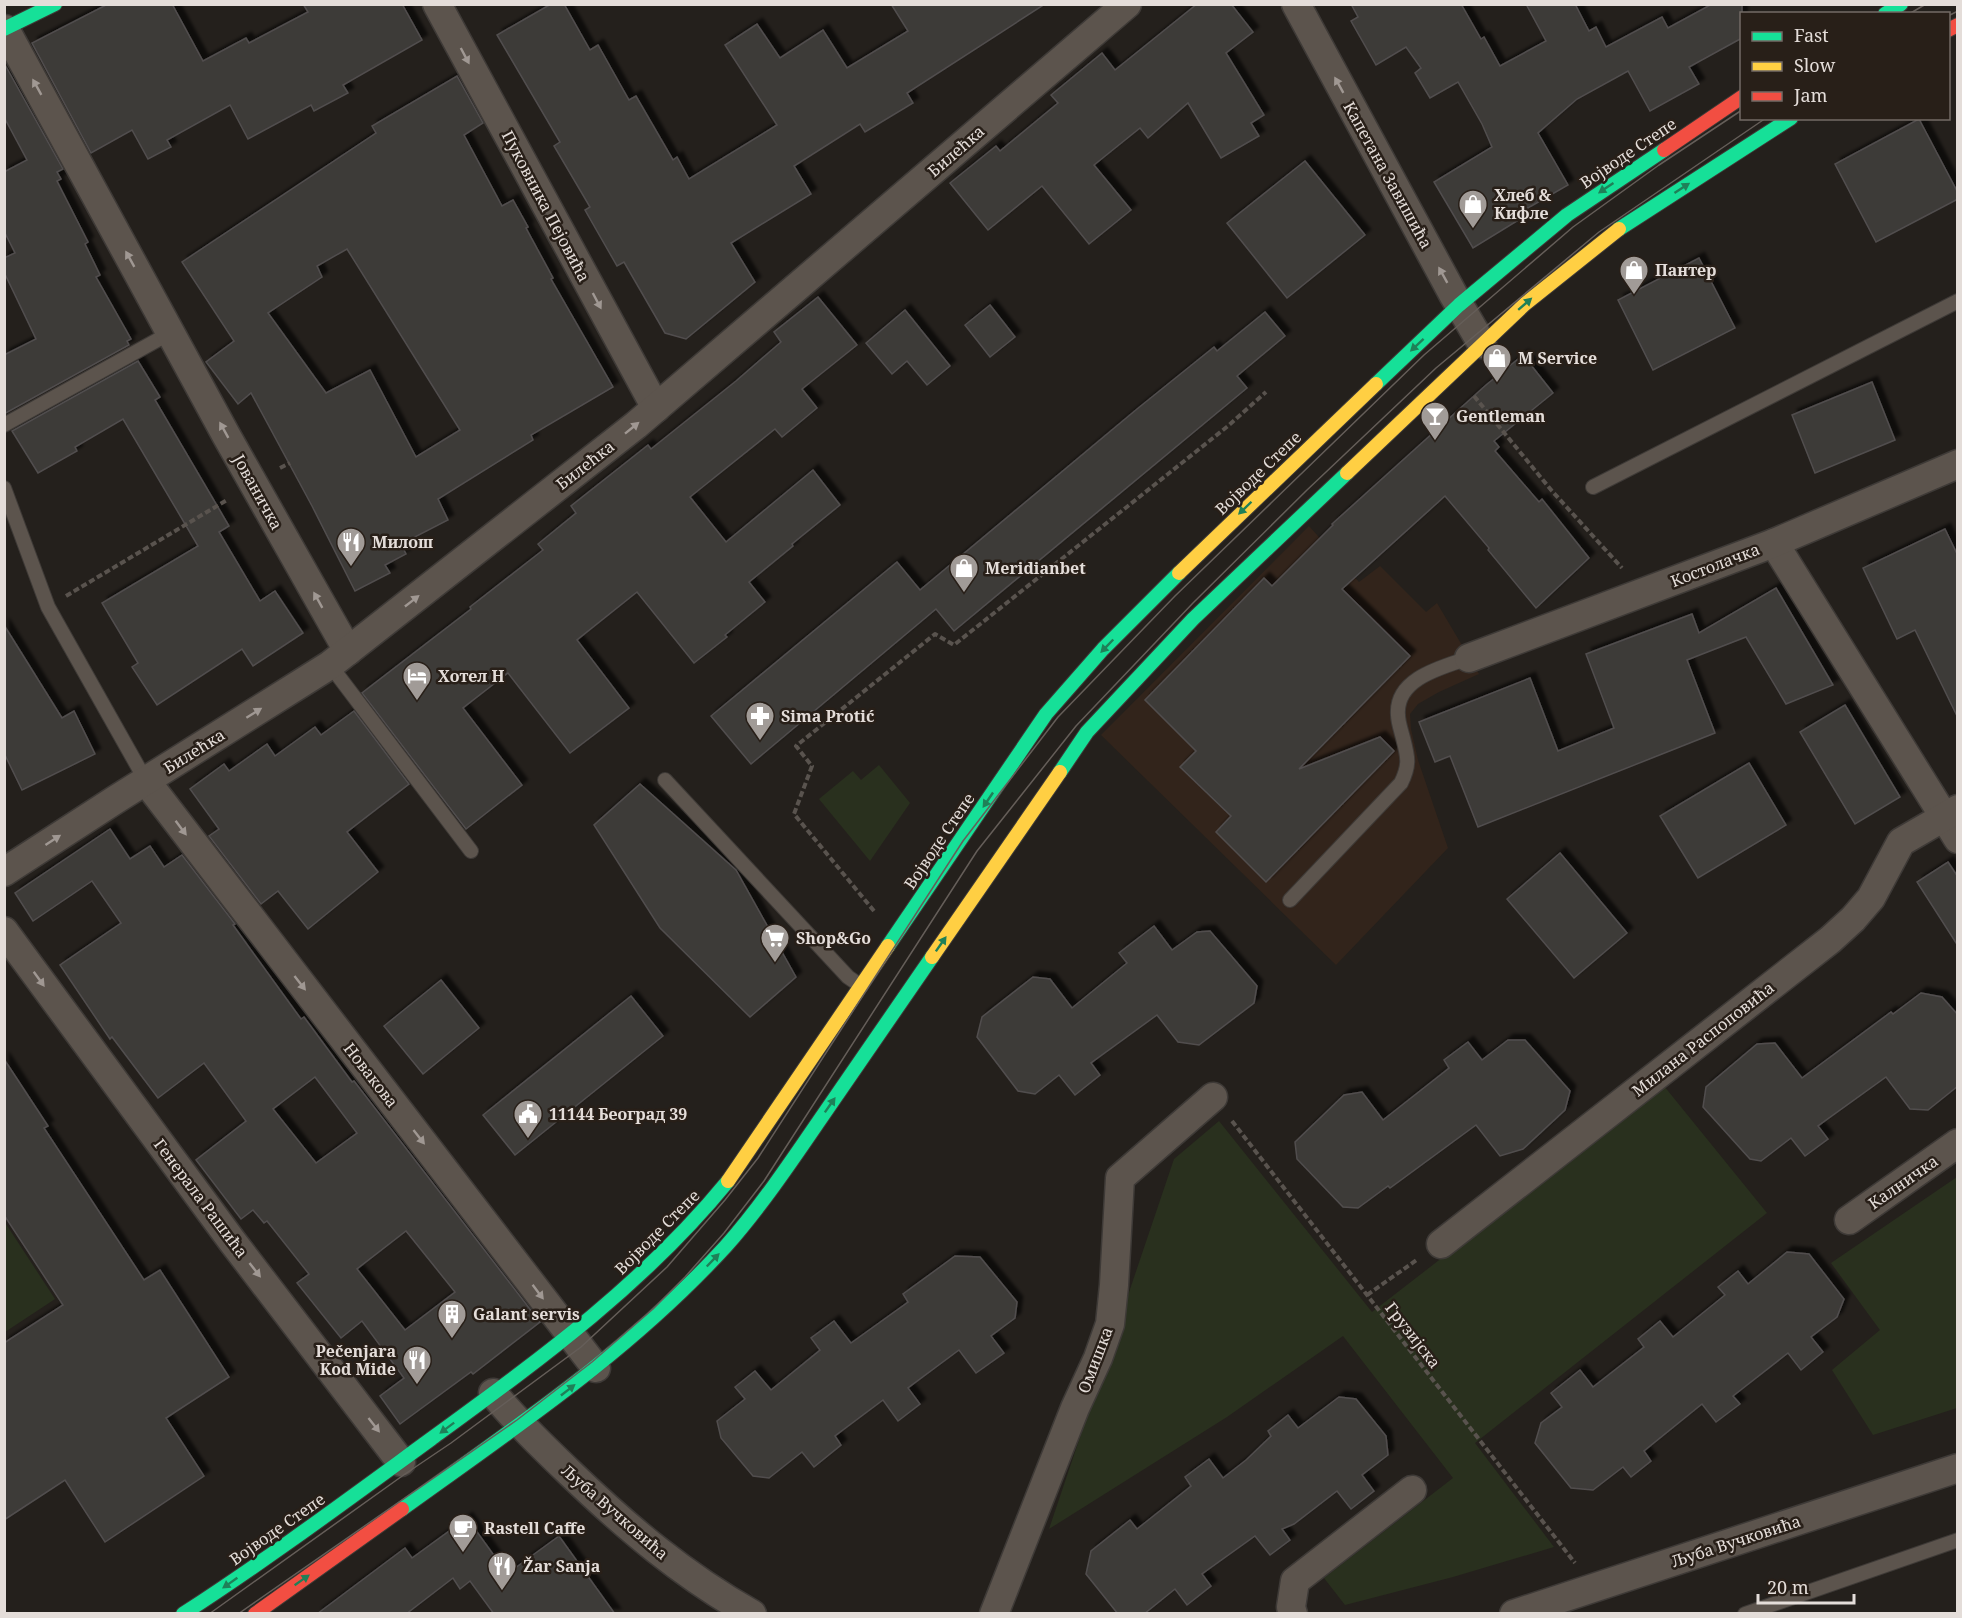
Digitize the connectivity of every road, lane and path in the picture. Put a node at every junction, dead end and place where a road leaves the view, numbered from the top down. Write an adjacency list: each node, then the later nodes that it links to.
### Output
1 (55, 4): 7 (main road)
2 (437, 4): 16 (street, Пуковника Пејовића, one-way to 16)
3 (1127, 4): 16 (street, Билећка)
4 (1296, 4): 11 (street, Капетана Завишића, one-way to 4)
5 (1901, 4): 6 (main road)
6 (1888, 12)
7 (5, 29): 12 (street, Јованичка, one-way to 7)
8 (1740, 98): 11 (main road, Војводе Степе, one-way to 11)
9 (1788, 120): 13 (main road, one-way to 9)
10 (1958, 301): 19 (lane)
11 (1459, 304): 13 (street, Капетана Завишића); 35 (main road, Војводе Степе, one-way to 35)
12 (170, 333): 17 (lane); 25 (street, Јованичка, one-way to 12)
13 (1482, 344): 42 (main road, one-way to 13)
14 (1470, 390): 23 (path)
15 (1266, 392): 33 (path)
16 (656, 408): 25 (street, Билећка, one-way to 16)
17 (4, 425)
18 (1958, 464): 22 (street, Костолачка)
19 (1593, 487)
20 (4, 488): 24 (lane)
21 (236, 495): 24 (path)
22 (1774, 543): 23 (street, Костолачка); 29 (street, Милана Распоповића)
23 (1646, 591): 26 (street, Костолачка)
24 (48, 607): 28 (lane)
25 (339, 658): 28 (street, Билећка, one-way to 25); 30 (lane)
26 (1469, 658): 32 (lane)
27 (665, 780): 35 (lane)
28 (146, 781): 31 (street, Билећка, one-way to 28); 41 (street, Новакова, one-way to 41)
29 (1953, 821): 39 (street, Милана Распоповића)
30 (471, 851)
31 (4, 872)
32 (1290, 900)
33 (877, 914)
34 (4, 932): 45 (street, Генерала Рашића, one-way to 45)
35 (861, 986): 41 (main road, Војводе Степе)
36 (1213, 1097): 40 (path, Грузијска); 53 (street, Омишка)
37 (1958, 1143): 38 (street, Калничка)
38 (1849, 1220)
39 (1441, 1244): 40 (path)
40 (1367, 1295): 49 (path, Грузијска)
41 (571, 1334): 42 (street, Новакова); 43 (main road, Војводе Степе)
42 (596, 1368): 44 (main road, one-way to 42)
43 (493, 1393): 44 (street, Љуба Вучковића); 45 (main road, Војводе Степе, one-way to 45)
44 (521, 1425): 51 (main road, one-way to 44); 52 (street, Љуба Вучковића)
45 (401, 1462): 50 (main road, Војводе Степе, one-way to 50)
46 (1958, 1468): 49 (street, Љуба Вучковића)
47 (1412, 1490): 54 (street)
48 (1958, 1540): 56 (lane)
49 (1593, 1587): 55 (street, Љуба Вучковића)
50 (183, 1614)
51 (255, 1614)
52 (752, 1614)
53 (994, 1614)
54 (1293, 1614)
55 (1514, 1614)
56 (1745, 1614)

